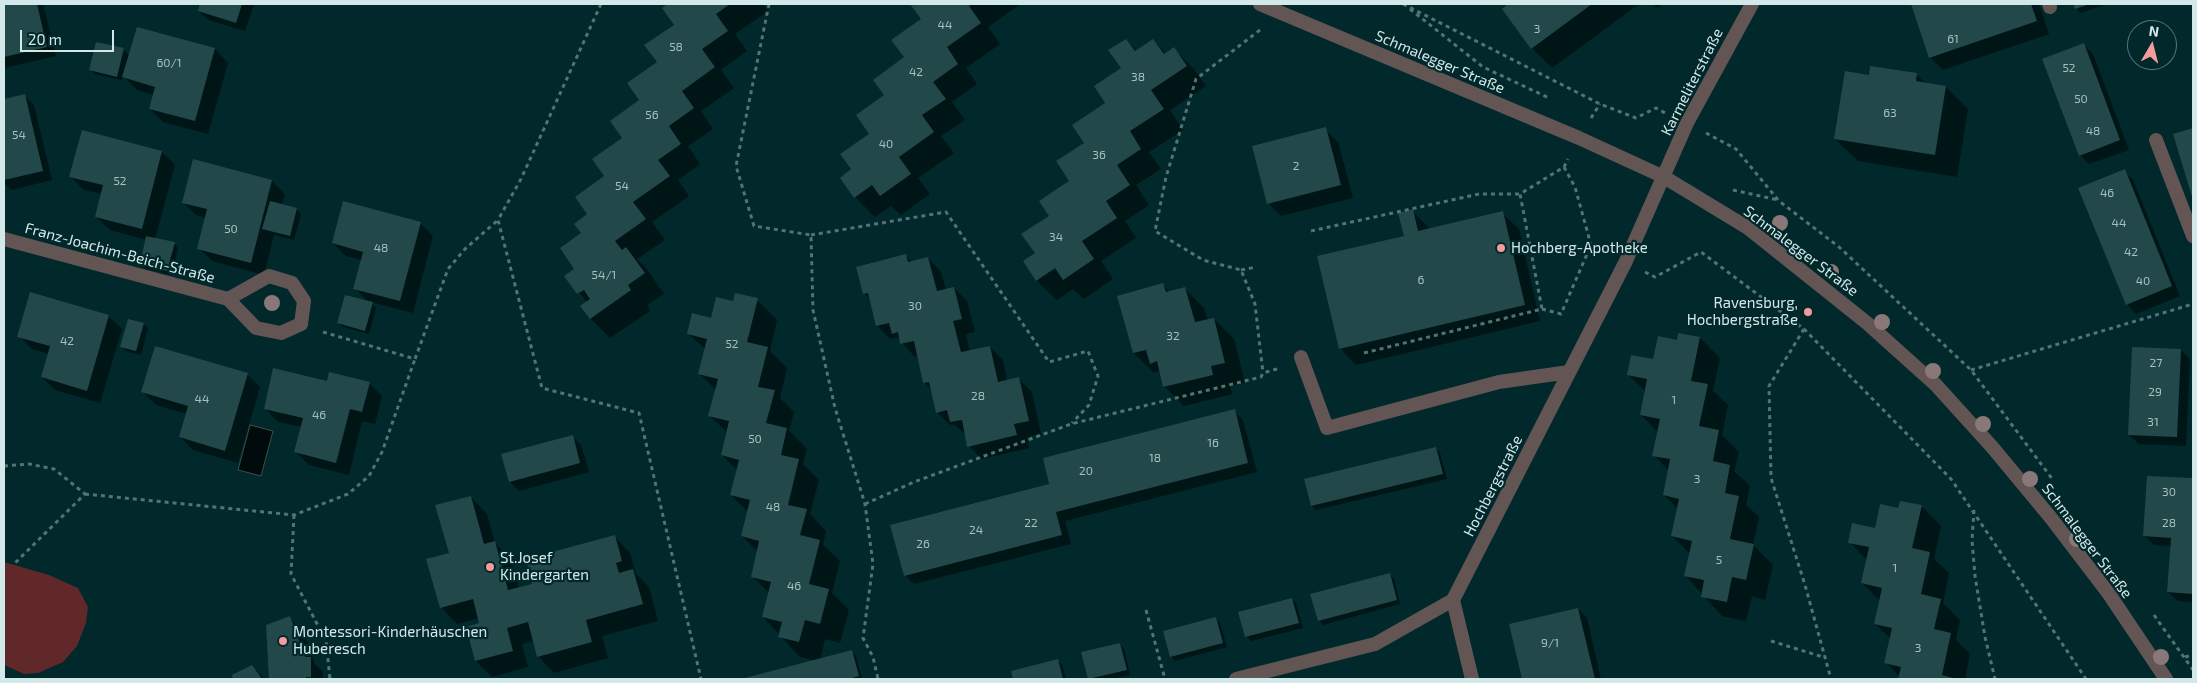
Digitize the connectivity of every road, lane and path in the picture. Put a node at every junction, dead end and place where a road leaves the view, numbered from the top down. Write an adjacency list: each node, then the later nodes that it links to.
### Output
1 (601, 4): 12 (path)
2 (769, 4): 14 (path)
3 (1260, 4): 6 (street, Schmalegger Straße)
4 (1403, 4): 7 (path)
5 (1752, 4): 7 (street, Karmeliterstraße)
6 (1277, 11): 9 (street, Schmalegger Straße); 20 (path)
7 (1687, 123): 9 (street, Karmeliterstraße); 11 (path)
8 (2156, 140): 15 (street)
9 (1664, 178): 18 (street, Hochbergstraße); 54 (street, Schmalegger Straße)
10 (1520, 194): 13 (path); 17 (path); 23 (path)
11 (1779, 200)
12 (498, 220): 27 (path); 46 (path)
13 (1311, 231)
14 (811, 235): 32 (path); 35 (path)
15 (2193, 236)
16 (4, 239): 21 (street, Franz-Joachim-Beich-Straße)
17 (1591, 245): 18 (path); 23 (path)
18 (1626, 261): 25 (path); 30 (street, Hochbergstraße)
19 (1256, 267): 20 (path)
20 (1241, 270): 31 (path)
21 (228, 300): 24 (street, Franz-Joachim-Beich-Straße); 24 (street, Franz-Joachim-Beich-Straße)
22 (2193, 304): 29 (path)
23 (1542, 309): 26 (path)
24 (301, 324): 27 (path)
25 (1804, 329): 36 (path); 43 (path)
26 (1364, 353)
27 (415, 359): 37 (path)
28 (1302, 360): 30 (street); 31 (path)
29 (1970, 370)
30 (1570, 372): 39 (street, Hochbergstraße)
31 (1263, 373): 32 (path)
32 (1071, 424): 35 (path)
33 (4, 466): 34 (path)
34 (85, 494): 37 (path); 38 (path)
35 (865, 504): 47 (path)
36 (1974, 510): 52 (path); 53 (path)
37 (294, 515): 45 (path)
38 (14, 564)
39 (1453, 600): 49 (street); 50 (street)
40 (1146, 610): 48 (path)
41 (1771, 641): 43 (path)
42 (2193, 655): 44 (path)
43 (1824, 657): 51 (path)
44 (2193, 670)
45 (330, 679)
46 (701, 679)
47 (878, 679)
48 (1165, 679)
49 (1236, 679)
50 (1472, 679)
51 (1831, 679)
52 (1995, 679)
53 (2086, 679)
54 (2166, 679)

